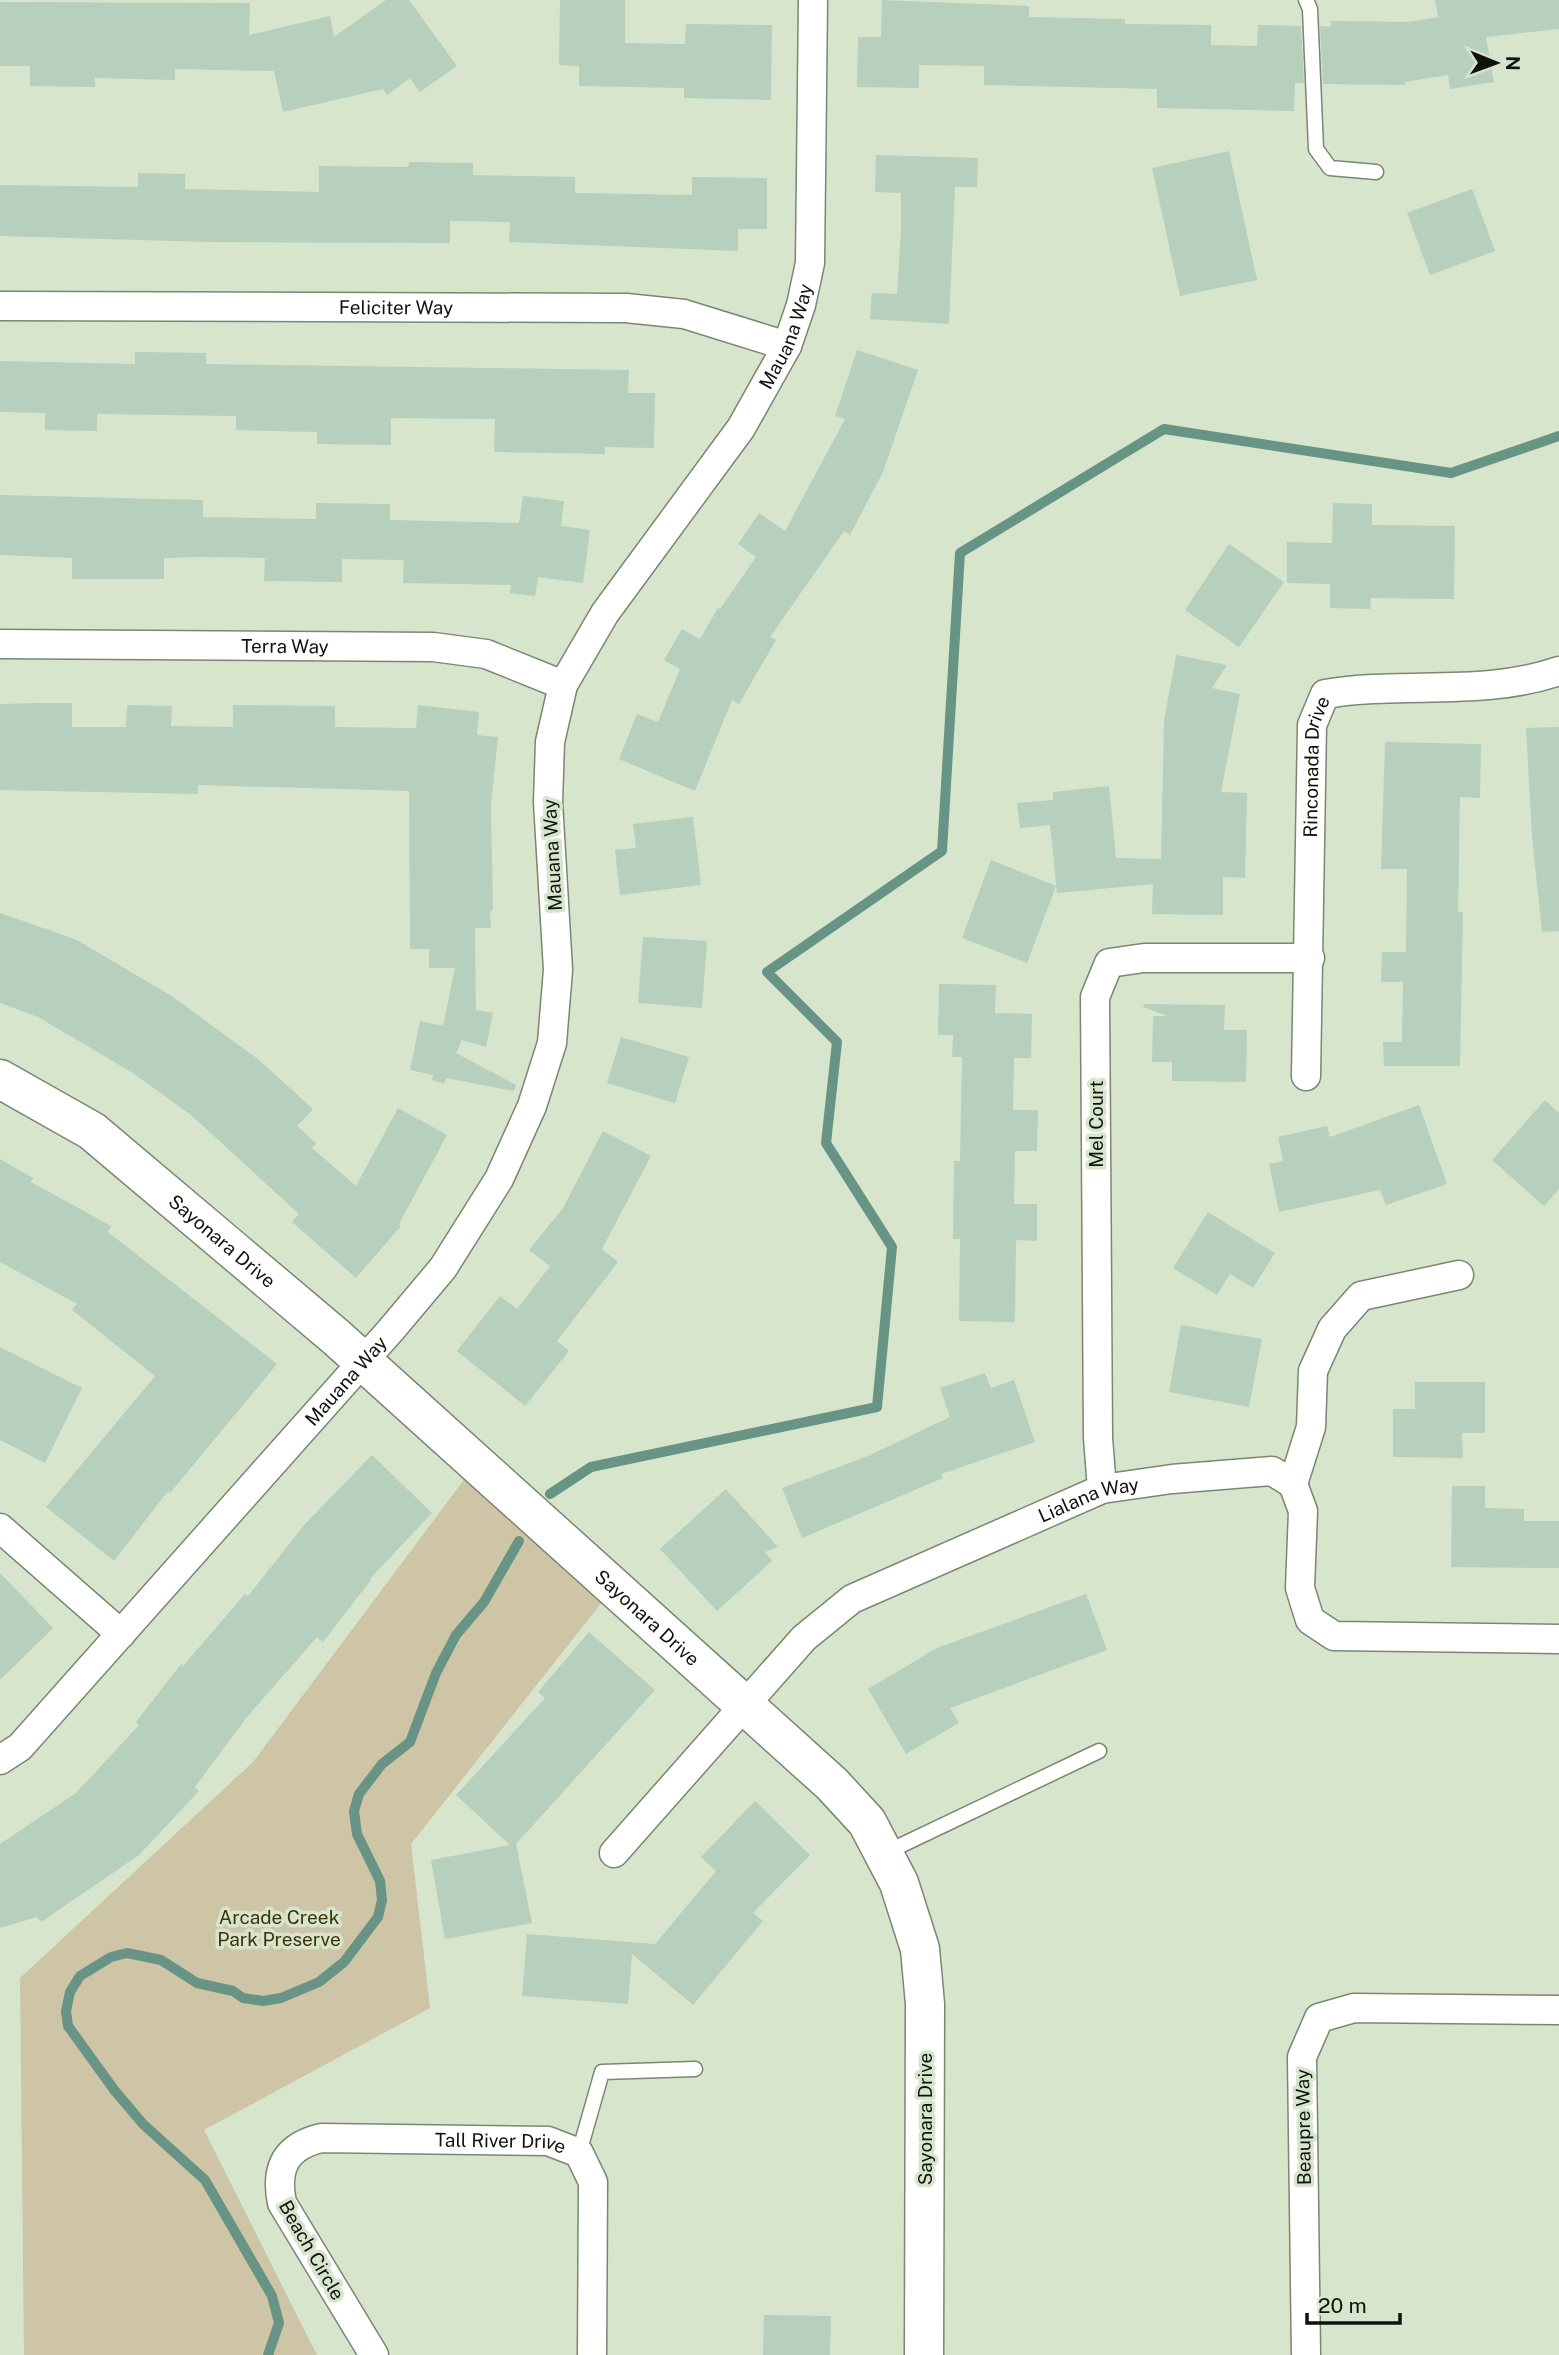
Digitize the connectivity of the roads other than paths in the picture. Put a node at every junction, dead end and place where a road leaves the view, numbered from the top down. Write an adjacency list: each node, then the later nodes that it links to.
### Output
1 (813, 0): 5 (street, Mauana Way)
2 (1306, 0): 3 (lane)
3 (1376, 172)
4 (0, 306): 5 (street, Feliciter Way)
5 (787, 346): 8 (street, Mauana Way)
6 (0, 644): 8 (street, Terra Way)
7 (1559, 671): 9 (street, Rinconada Drive)
8 (564, 685): 13 (street, Mauana Way)
9 (1310, 958): 10 (street, Rinconada Drive); 15 (street, Mel Court)
10 (1306, 1076)
11 (0, 1079): 13 (street, Sayonara Drive)
12 (1459, 1275): 14 (street)
13 (364, 1362): 17 (street, Mauana Way); 19 (street, Sayonara Drive)
14 (1293, 1484): 15 (street, Lialana Way); 18 (street)
15 (1102, 1489): 19 (street, Lialana Way)
16 (0, 1528): 17 (street)
17 (121, 1634): 21 (street, Mauana Way)
18 (1559, 1639)
19 (744, 1703): 22 (street, Lialana Way); 23 (street, Sayonara Drive)
20 (1099, 1751): 23 (lane)
21 (0, 1760)
22 (614, 1853)
23 (883, 1853): 30 (street, Sayonara Drive)
24 (1559, 2010): 31 (street, Beaupre Way)
25 (695, 2069): 27 (lane)
26 (384, 2138): 27 (street, Tall River Drive); 28 (street, Beach Circle)
27 (579, 2153): 29 (street, Tall River Drive)
28 (374, 2355)
29 (592, 2355)
30 (924, 2355)
31 (1306, 2355)

